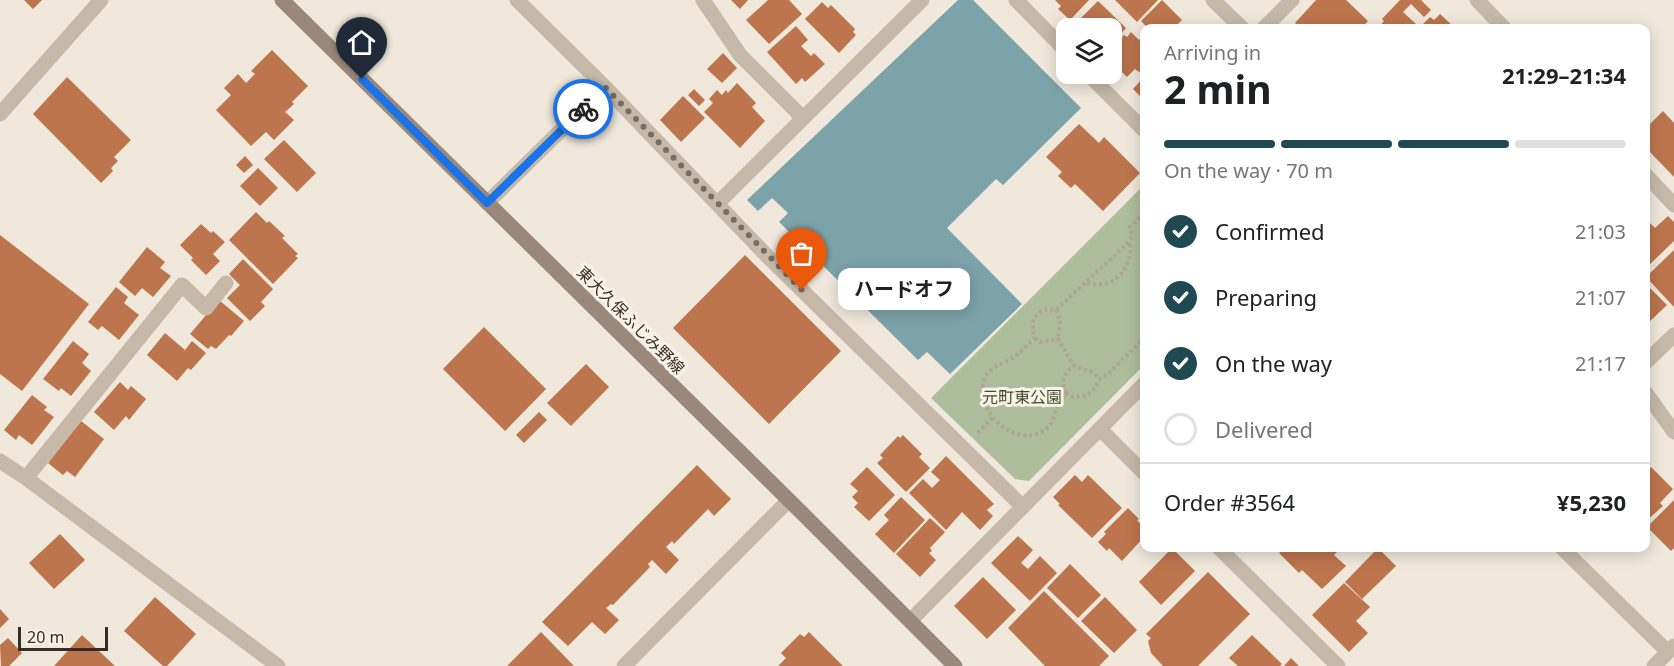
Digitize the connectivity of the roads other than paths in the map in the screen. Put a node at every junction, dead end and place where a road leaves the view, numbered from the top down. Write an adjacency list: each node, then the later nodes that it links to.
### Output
1 (101, 0): 16 (street)
2 (282, 0): 20 (main road, 東大久保ふじみ野線)
3 (517, 0): 15 (street)
4 (703, 0): 17 (street)
5 (922, 0): 17 (street)
6 (1016, 0): 13 (street)
7 (1213, 0): 10 (street)
8 (1292, 0): 11 (street)
9 (1477, 0): 12 (street)
10 (1238, 24)
11 (1268, 24)
12 (1500, 24)
13 (1056, 41)
14 (1098, 84): 18 (street)
15 (605, 87): 20 (street); 21 (street)
16 (0, 114)
17 (804, 118): 21 (street)
18 (1140, 126)
19 (1650, 179): 22 (street)
20 (487, 203): 33 (main road, 東大久保ふじみ野線)
21 (717, 204): 34 (street)
22 (1674, 205)
23 (226, 283): 32 (street)
24 (1674, 334): 25 (street)
25 (1650, 358)
26 (1140, 388): 28 (street)
27 (1650, 399): 29 (street)
28 (1100, 429): 31 (street); 34 (street)
29 (1674, 432)
30 (0, 461): 32 (street)
31 (1140, 469)
32 (26, 478): 39 (street)
33 (789, 501): 37 (main road, 東大久保ふじみ野線); 40 (street)
34 (1023, 507): 37 (street)
35 (1223, 552): 42 (street)
36 (1567, 552): 38 (street)
37 (910, 621): 41 (main road, 東大久保ふじみ野線)
38 (1671, 649): 43 (street)
39 (278, 666)
40 (624, 666)
41 (955, 666)
42 (1338, 666)
43 (1654, 666)

